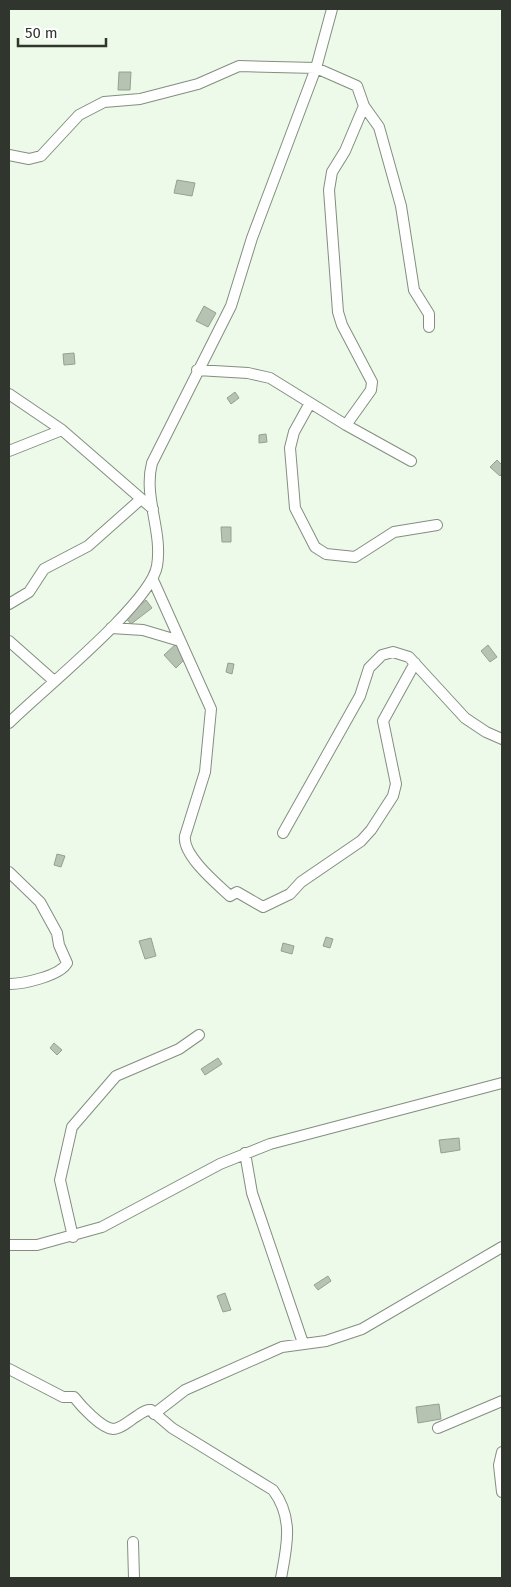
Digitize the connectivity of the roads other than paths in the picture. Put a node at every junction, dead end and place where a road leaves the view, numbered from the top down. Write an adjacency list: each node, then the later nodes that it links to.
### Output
1 (332, 9): 2 (street)
2 (316, 68): 3 (street); 4 (street); 6 (street)
3 (364, 106): 5 (street); 9 (street)
4 (9, 155)
5 (429, 327)
6 (198, 370): 8 (street); 14 (street)
7 (9, 394): 10 (street)
8 (310, 403): 9 (street); 15 (street)
9 (346, 425): 12 (street)
10 (62, 430): 11 (street); 13 (street)
11 (9, 450)
12 (410, 461)
13 (141, 499): 14 (street); 17 (street)
14 (152, 509): 16 (street)
15 (437, 525)
16 (153, 580): 18 (street); 20 (street)
17 (9, 604)
18 (111, 628): 20 (street); 22 (street)
19 (9, 641): 22 (street)
20 (180, 641): 21 (street)
21 (415, 663): 24 (street); 25 (street)
22 (53, 680): 23 (street)
23 (9, 723)
24 (502, 739)
25 (282, 833)
26 (9, 872): 27 (street)
27 (9, 984)
28 (199, 1035): 31 (street)
29 (502, 1083): 30 (street)
30 (245, 1153): 31 (street); 34 (street)
31 (74, 1237): 32 (street)
32 (9, 1245)
33 (502, 1247): 34 (street)
34 (303, 1343): 37 (street)
35 (9, 1369): 37 (street)
36 (502, 1401): 38 (street)
37 (154, 1414): 43 (street)
38 (438, 1428)
39 (502, 1452): 40 (street)
40 (502, 1492)
41 (134, 1542): 42 (street)
42 (134, 1578)
43 (282, 1578)

